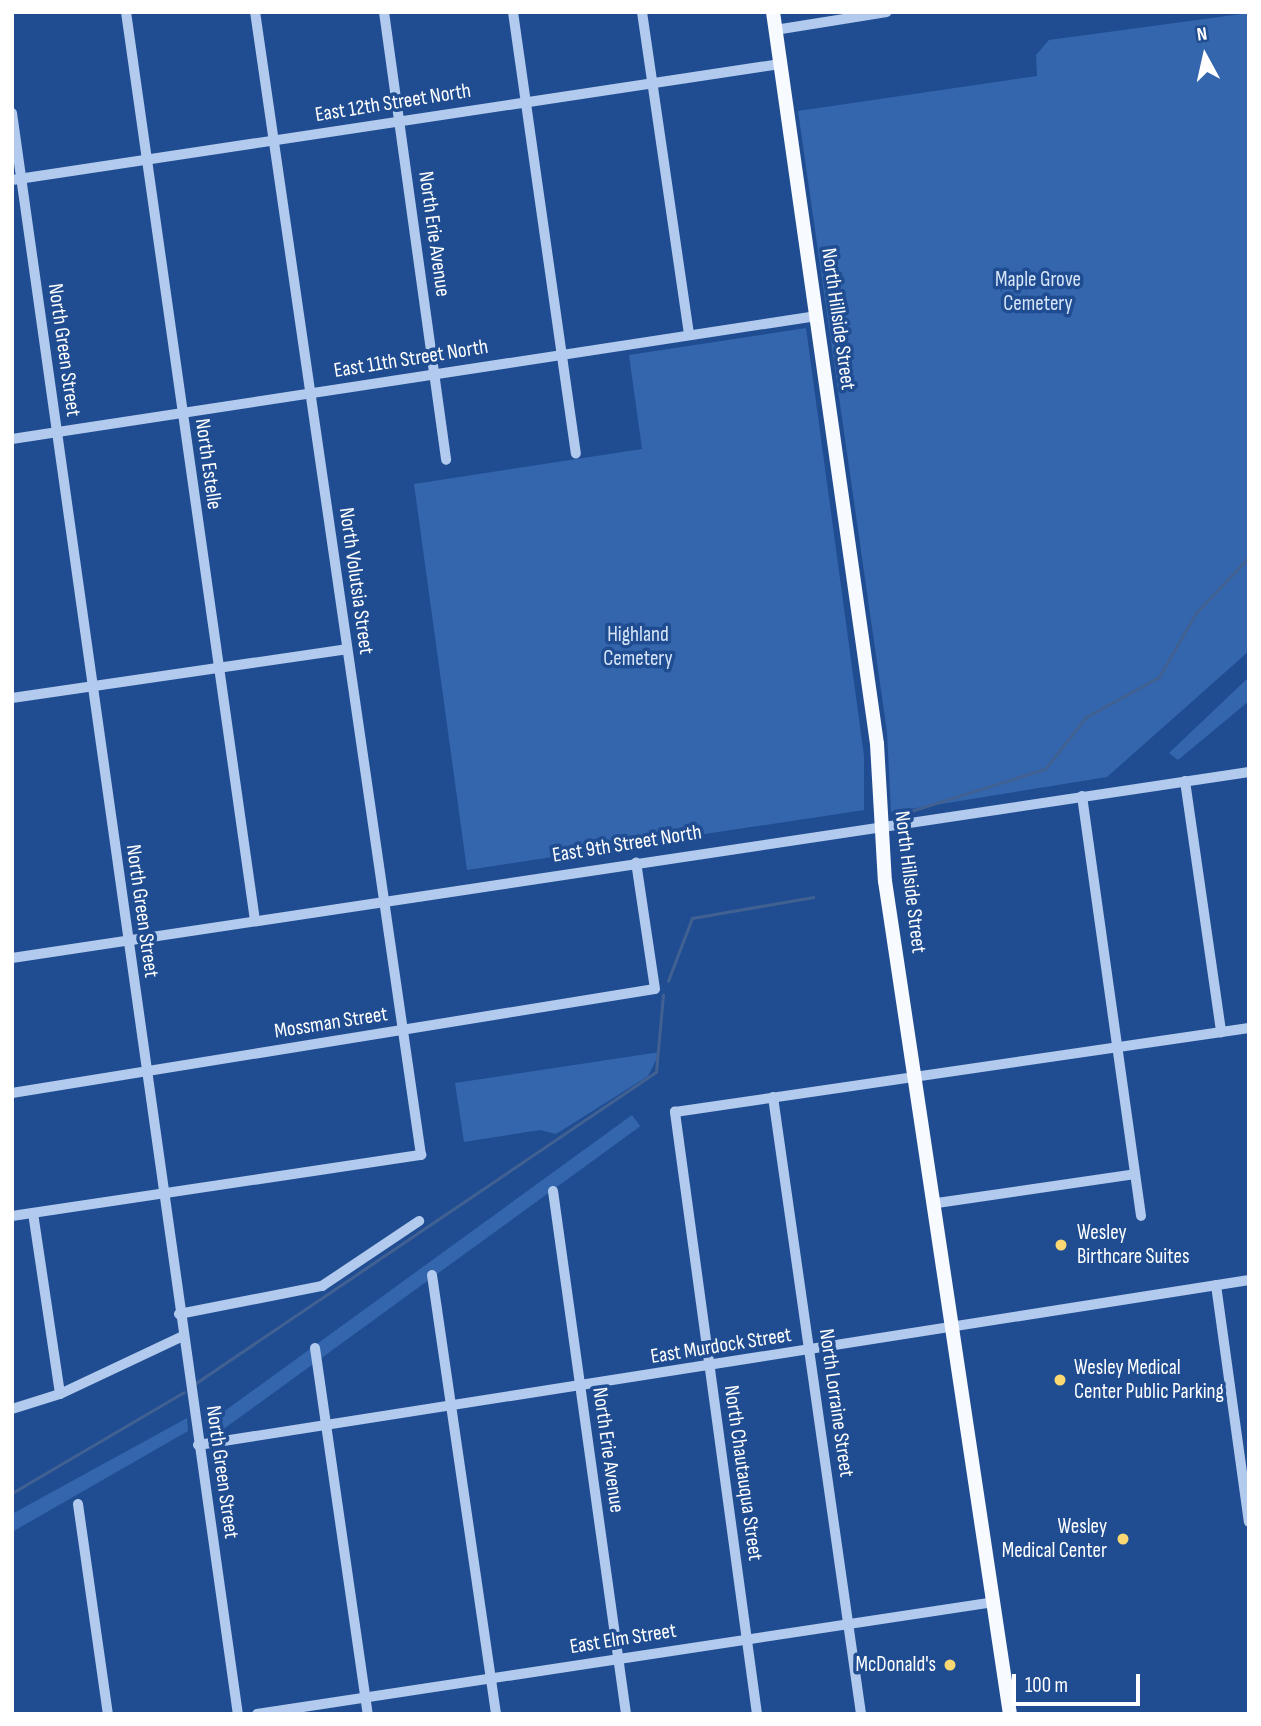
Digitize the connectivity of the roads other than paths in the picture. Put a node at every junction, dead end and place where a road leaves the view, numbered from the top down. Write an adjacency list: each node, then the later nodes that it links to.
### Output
1 (126, 12): 15 (street, North Estelle)
2 (255, 12): 14 (street, North Volutsia Street)
3 (384, 12): 13 (street, North Erie Avenue)
4 (513, 12): 11 (street)
5 (642, 12): 10 (street)
6 (773, 12): 8 (main road, North Hillside Street)
7 (887, 12): 8 (street)
8 (775, 30): 9 (main road, North Hillside Street)
9 (780, 64): 10 (street, East 12th Street North); 17 (main road, North Hillside Street)
10 (652, 84): 11 (street, East 12th Street North); 18 (street)
11 (525, 102): 13 (street, East 12th Street North); 19 (street)
12 (12, 113): 16 (street, North Green Street)
13 (400, 121): 14 (street, East 12th Street North); 20 (street, North Erie Avenue)
14 (274, 140): 15 (street, East 12th Street North); 21 (street, North Volutsia Street)
15 (147, 160): 16 (street, East 12th Street North); 22 (street, North Estelle)
16 (17, 179): 23 (street, North Green Street)
17 (817, 316): 18 (street, East 11th Street North); 34 (main road, North Hillside Street)
18 (689, 335): 19 (street, East 11th Street North)
19 (561, 355): 20 (street, East 11th Street North); 25 (street)
20 (434, 375): 21 (street, East 11th Street North); 26 (street, North Erie Avenue)
21 (310, 394): 22 (street, East 11th Street North); 27 (street, North Volutsia Street)
22 (182, 413): 23 (street, East 11th Street North); 28 (street, North Estelle)
23 (55, 432): 24 (street, East 11th Street North); 29 (street, North Green Street)
24 (12, 439)
25 (576, 454)
26 (446, 460)
27 (346, 649): 28 (street); 36 (street, North Volutsia Street)
28 (218, 668): 29 (street); 37 (street, North Estelle)
29 (93, 686): 30 (street); 38 (street, North Green Street)
30 (12, 698)
31 (1249, 772): 32 (street, East 9th Street North)
32 (1185, 781): 33 (street, East 9th Street North); 42 (street)
33 (1082, 796): 34 (street, East 9th Street North); 43 (street)
34 (879, 826): 35 (street, East 9th Street North); 45 (main road, North Hillside Street)
35 (636, 862): 36 (street, East 9th Street North); 41 (street, Mossman Street)
36 (386, 901): 37 (street, East 9th Street North); 41 (street, North Volutsia Street)
37 (255, 921): 38 (street, East 9th Street North)
38 (126, 940): 39 (street, East 9th Street North); 44 (street, North Green Street)
39 (12, 958)
40 (1249, 1028): 42 (street)
41 (404, 1031): 44 (street, Mossman Street); 50 (street, North Volutsia Street)
42 (1221, 1032): 43 (street)
43 (1117, 1046): 45 (street); 48 (street)
44 (144, 1072): 46 (street, Mossman Street); 50 (street, North Green Street)
45 (917, 1074): 47 (street); 51 (main road, North Hillside Street)
46 (12, 1093)
47 (773, 1097): 63 (street, North Lorraine Street); 64 (street, North Chautauqua Street)
48 (1135, 1174): 51 (street); 54 (street)
49 (554, 1191): 65 (street, North Erie Avenue)
50 (161, 1194): 52 (street); 59 (street, North Green Street)
51 (937, 1203): 60 (main road, North Hillside Street)
52 (33, 1213): 53 (street); 66 (street)
53 (12, 1216)
54 (1141, 1216)
55 (415, 1224): 59 (street)
56 (432, 1275): 67 (street)
57 (1249, 1280): 58 (street, East Murdock Street)
58 (1216, 1285): 60 (street, East Murdock Street); 72 (street)
59 (179, 1314): 61 (street, North Green Street)
60 (956, 1329): 63 (street, East Murdock Street); 73 (main road, North Hillside Street)
61 (183, 1336): 66 (street); 70 (street, North Green Street)
62 (315, 1348): 69 (street)
63 (809, 1351): 64 (street, East Murdock Street); 74 (street, North Lorraine Street)
64 (708, 1367): 65 (street, East Murdock Street); 75 (street, North Chautauqua Street)
65 (580, 1387): 67 (street, East Murdock Street); 76 (street, North Erie Avenue)
66 (60, 1394): 68 (street)
67 (452, 1406): 69 (street, East Murdock Street); 77 (street)
68 (12, 1409)
69 (326, 1426): 70 (street, East Murdock Street); 78 (street)
70 (198, 1445): 80 (street, North Green Street)
71 (78, 1504): 79 (street)
72 (1249, 1522)
73 (994, 1602): 74 (street, East Elm Street); 87 (main road, North Hillside Street)
74 (849, 1624): 75 (street, East Elm Street); 86 (street, North Lorraine Street)
75 (747, 1640): 76 (street, East Elm Street); 85 (street, North Chautauqua Street)
76 (618, 1660): 77 (street, East Elm Street); 84 (street, North Erie Avenue)
77 (491, 1679): 78 (street, East Elm Street); 83 (street)
78 (365, 1698): 81 (street, East Elm Street); 82 (street)
79 (108, 1714)
80 (238, 1714)
81 (257, 1714)
82 (368, 1714)
83 (496, 1714)
84 (626, 1714)
85 (757, 1714)
86 (861, 1714)
87 (1010, 1714)

